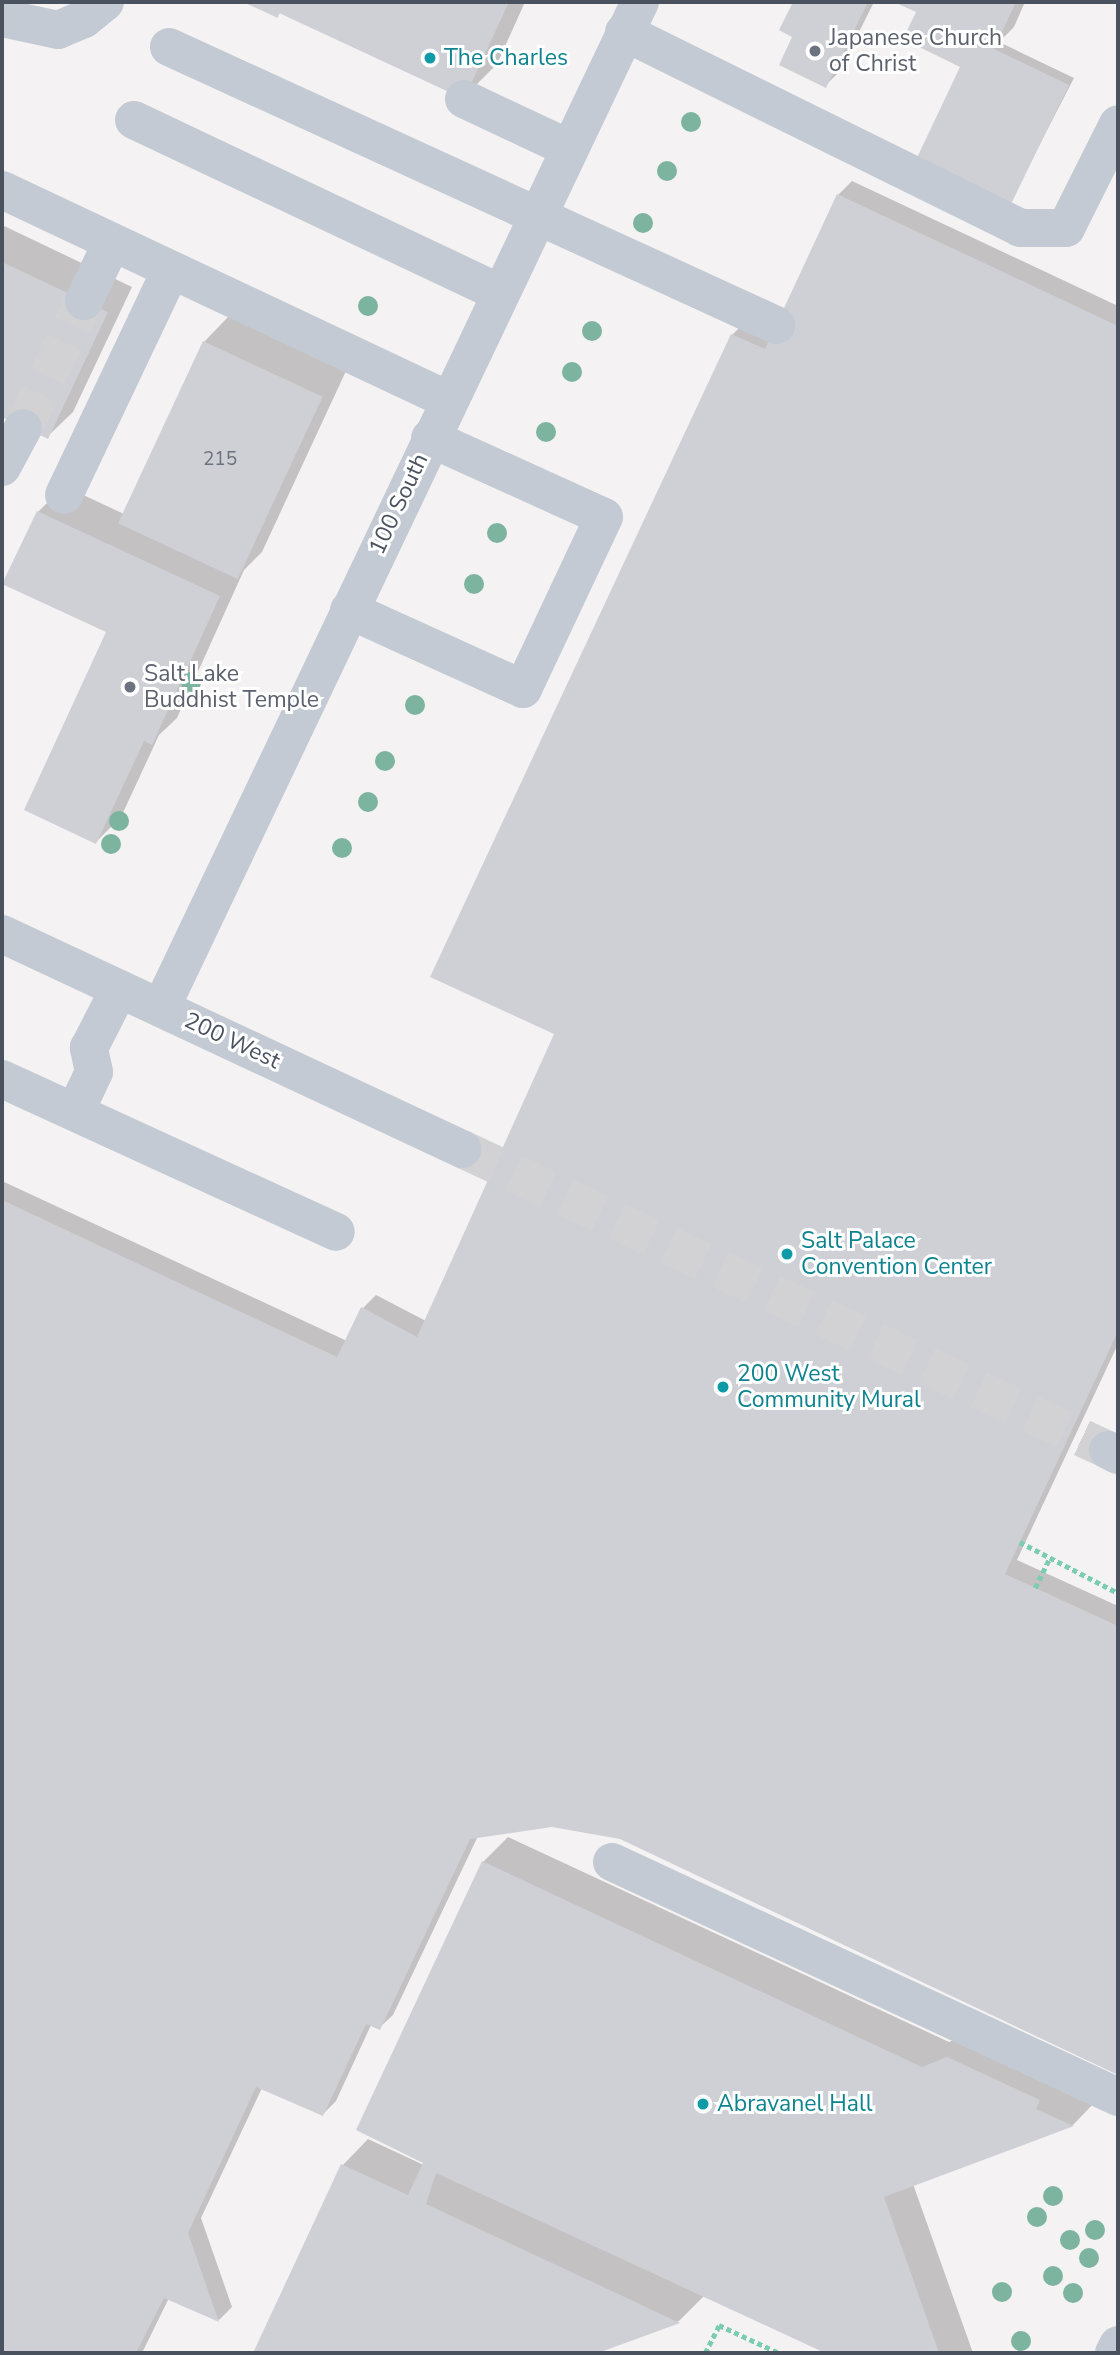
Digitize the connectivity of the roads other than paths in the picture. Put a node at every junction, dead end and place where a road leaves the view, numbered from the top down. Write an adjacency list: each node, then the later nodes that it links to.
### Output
1 (105, 2): 3 (street)
2 (632, 17): 7 (street); 8 (street, 100 South)
3 (2, 18)
4 (169, 47): 10 (street)
5 (464, 99): 8 (street)
6 (134, 120): 13 (street)
7 (1118, 124)
8 (568, 148): 10 (street, 100 South)
9 (2, 190): 11 (street)
10 (536, 217): 13 (street, 100 South); 15 (street)
11 (112, 242): 12 (street); 14 (street)
12 (172, 270): 16 (street); 20 (street)
13 (500, 293): 16 (street, 100 South)
14 (84, 301)
15 (776, 326)
16 (449, 400): 18 (street, 100 South)
17 (23, 428): 19 (street)
18 (430, 438): 21 (street, 100 South); 21 (street)
19 (2, 467)
20 (64, 495)
21 (349, 610): 24 (street, 100 South)
22 (2, 934): 23 (street, 200 West)
23 (119, 989): 24 (street, 200 West); 26 (street)
24 (160, 1008): 27 (street, 200 West)
25 (2, 1079): 26 (street)
26 (75, 1112): 28 (street)
27 (462, 1149)
28 (336, 1232)
29 (612, 1862): 30 (street)
30 (1118, 2098)
31 (1118, 2345): 32 (street)
32 (1114, 2353)

